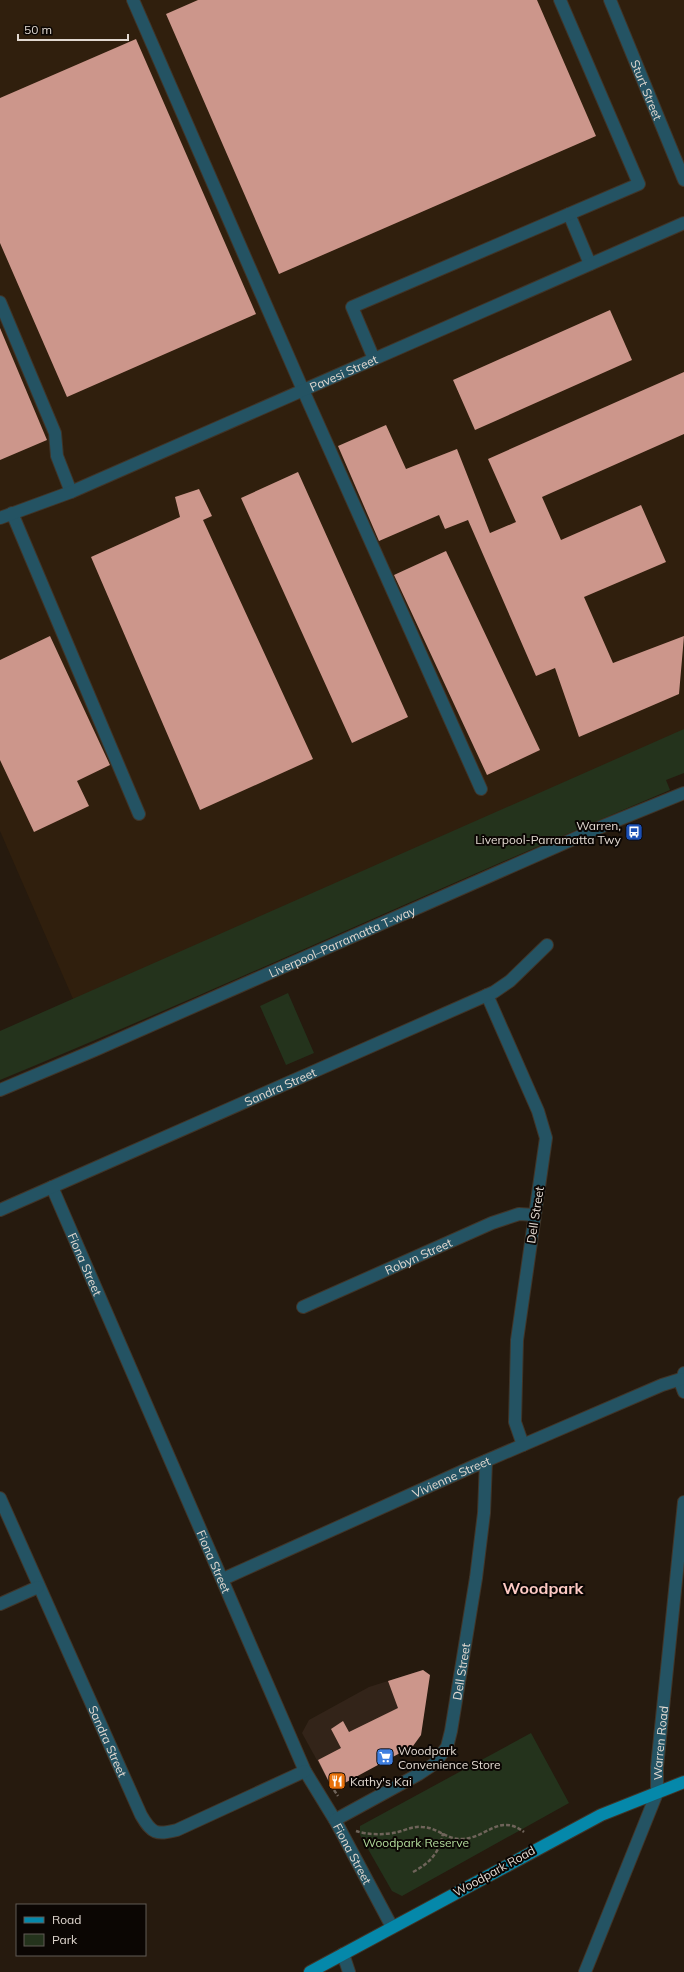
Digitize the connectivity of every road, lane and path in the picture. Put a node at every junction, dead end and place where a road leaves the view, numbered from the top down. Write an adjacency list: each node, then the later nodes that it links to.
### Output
1 (133, 0): 10 (street)
2 (560, 0): 5 (street)
3 (610, 0): 4 (street, Sturt Street)
4 (684, 180)
5 (569, 214): 7 (street); 9 (street)
6 (684, 223): 7 (street, Pavesi Street)
7 (590, 264): 9 (street, Pavesi Street)
8 (0, 302): 11 (street)
9 (374, 359): 10 (street, Pavesi Street)
10 (303, 390): 11 (street, Pavesi Street); 14 (street)
11 (71, 492): 12 (street, Pavesi Street)
12 (12, 513): 13 (street, Pavesi Street); 16 (street)
13 (0, 518)
14 (481, 789)
15 (684, 793): 19 (street, Liverpool–Parramatta T-way)
16 (140, 814)
17 (547, 945): 18 (street, Sandra Street)
18 (487, 995): 20 (street, Sandra Street); 22 (street, Dell Street)
19 (0, 1090)
20 (52, 1187): 21 (street, Sandra Street); 31 (street, Fiona Street)
21 (0, 1210)
22 (536, 1214): 23 (street, Robyn Street); 26 (street, Dell Street)
23 (303, 1307)
24 (682, 1376): 25 (street); 26 (street, Vivienne Street)
25 (684, 1392)
26 (523, 1445): 27 (street, Vivienne Street)
27 (486, 1461): 31 (street, Vivienne Street); 38 (street, Dell Street)
28 (0, 1498): 32 (street, Sandra Street)
29 (684, 1502): 30 (street, Warren Road)
30 (681, 1560): 37 (street, Warren Road)
31 (223, 1579): 34 (street, Fiona Street)
32 (38, 1587): 33 (street); 34 (street, Sandra Street)
33 (0, 1604)
34 (305, 1771): 39 (street, Fiona Street)
35 (684, 1782): 37 (main road, Woodpark Road)
36 (334, 1790): 38 (path)
37 (657, 1793): 43 (main road, Woodpark Road); 47 (street, Warren Road)
38 (346, 1813): 39 (street, Dell Street); 41 (path)
39 (335, 1820): 43 (street, Fiona Street)
40 (524, 1832): 41 (path)
41 (443, 1833): 42 (path)
42 (414, 1872)
43 (392, 1927): 44 (main road, Woodpark Road)
44 (343, 1954): 45 (main road, Woodpark Road); 46 (street)
45 (310, 1972)
46 (349, 1972)
47 (585, 1972)

